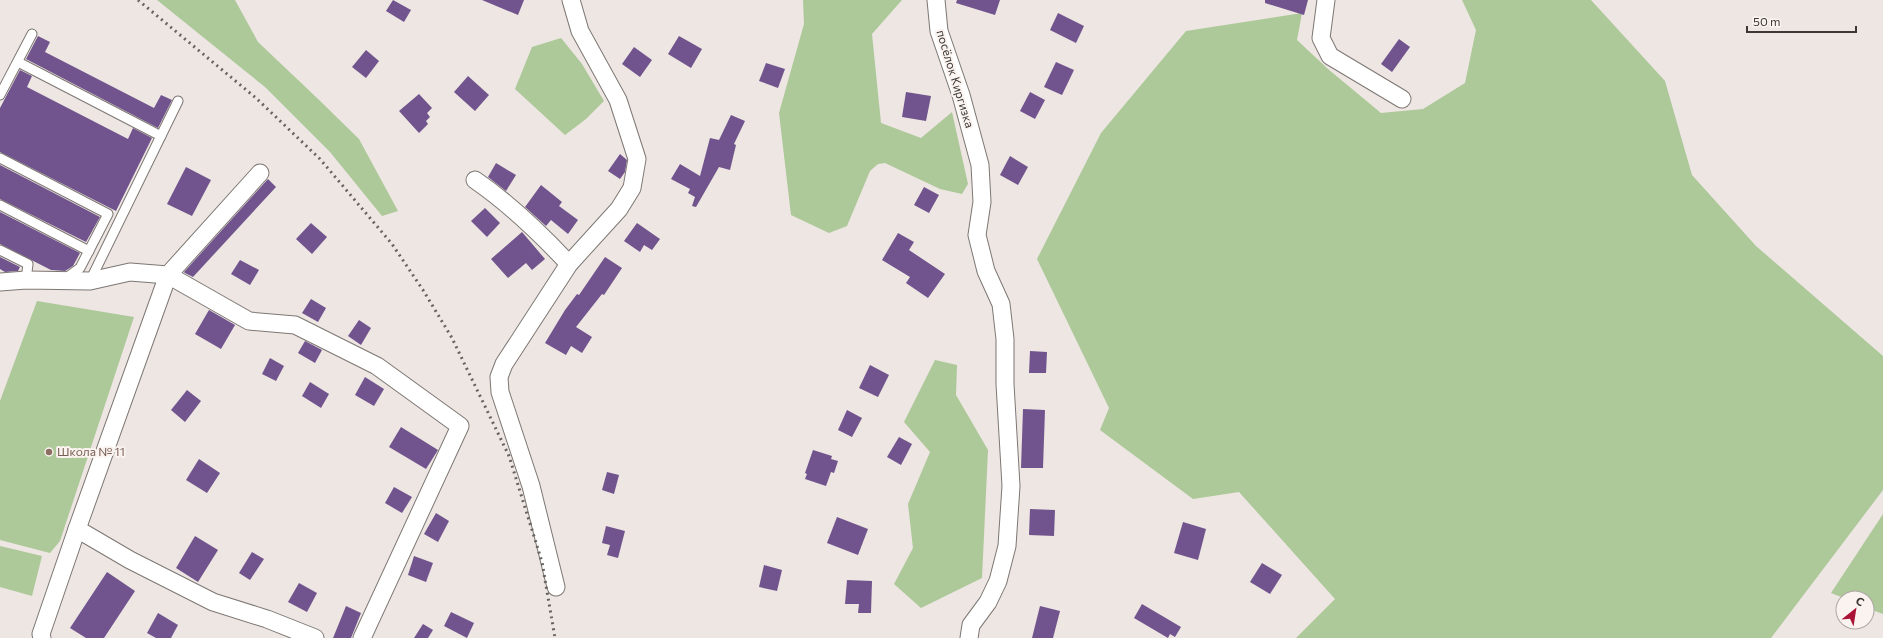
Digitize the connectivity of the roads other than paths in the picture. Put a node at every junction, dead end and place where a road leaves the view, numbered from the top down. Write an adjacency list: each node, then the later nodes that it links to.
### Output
1 (571, 0): 16 (street)
2 (936, 0): 27 (street, посёлок Киргизка)
3 (1326, 0): 7 (street)
4 (32, 34): 5 (lane)
5 (18, 62): 6 (lane); 9 (lane)
6 (0, 95)
7 (1402, 99)
8 (178, 101): 9 (lane)
9 (161, 136): 20 (lane)
10 (0, 158): 15 (lane)
11 (260, 173): 17 (street)
12 (475, 180): 16 (street)
13 (0, 205): 15 (lane)
14 (0, 250): 18 (lane)
15 (89, 252): 19 (lane)
16 (569, 264): 23 (street)
17 (168, 276): 20 (street); 22 (street); 26 (street)
18 (26, 280): 19 (street); 21 (street)
19 (64, 280): 20 (street)
20 (90, 281)
21 (0, 282)
22 (76, 529): 24 (street); 25 (street)
23 (556, 587)
24 (42, 638)
25 (315, 638)
26 (362, 638)
27 (969, 638)

